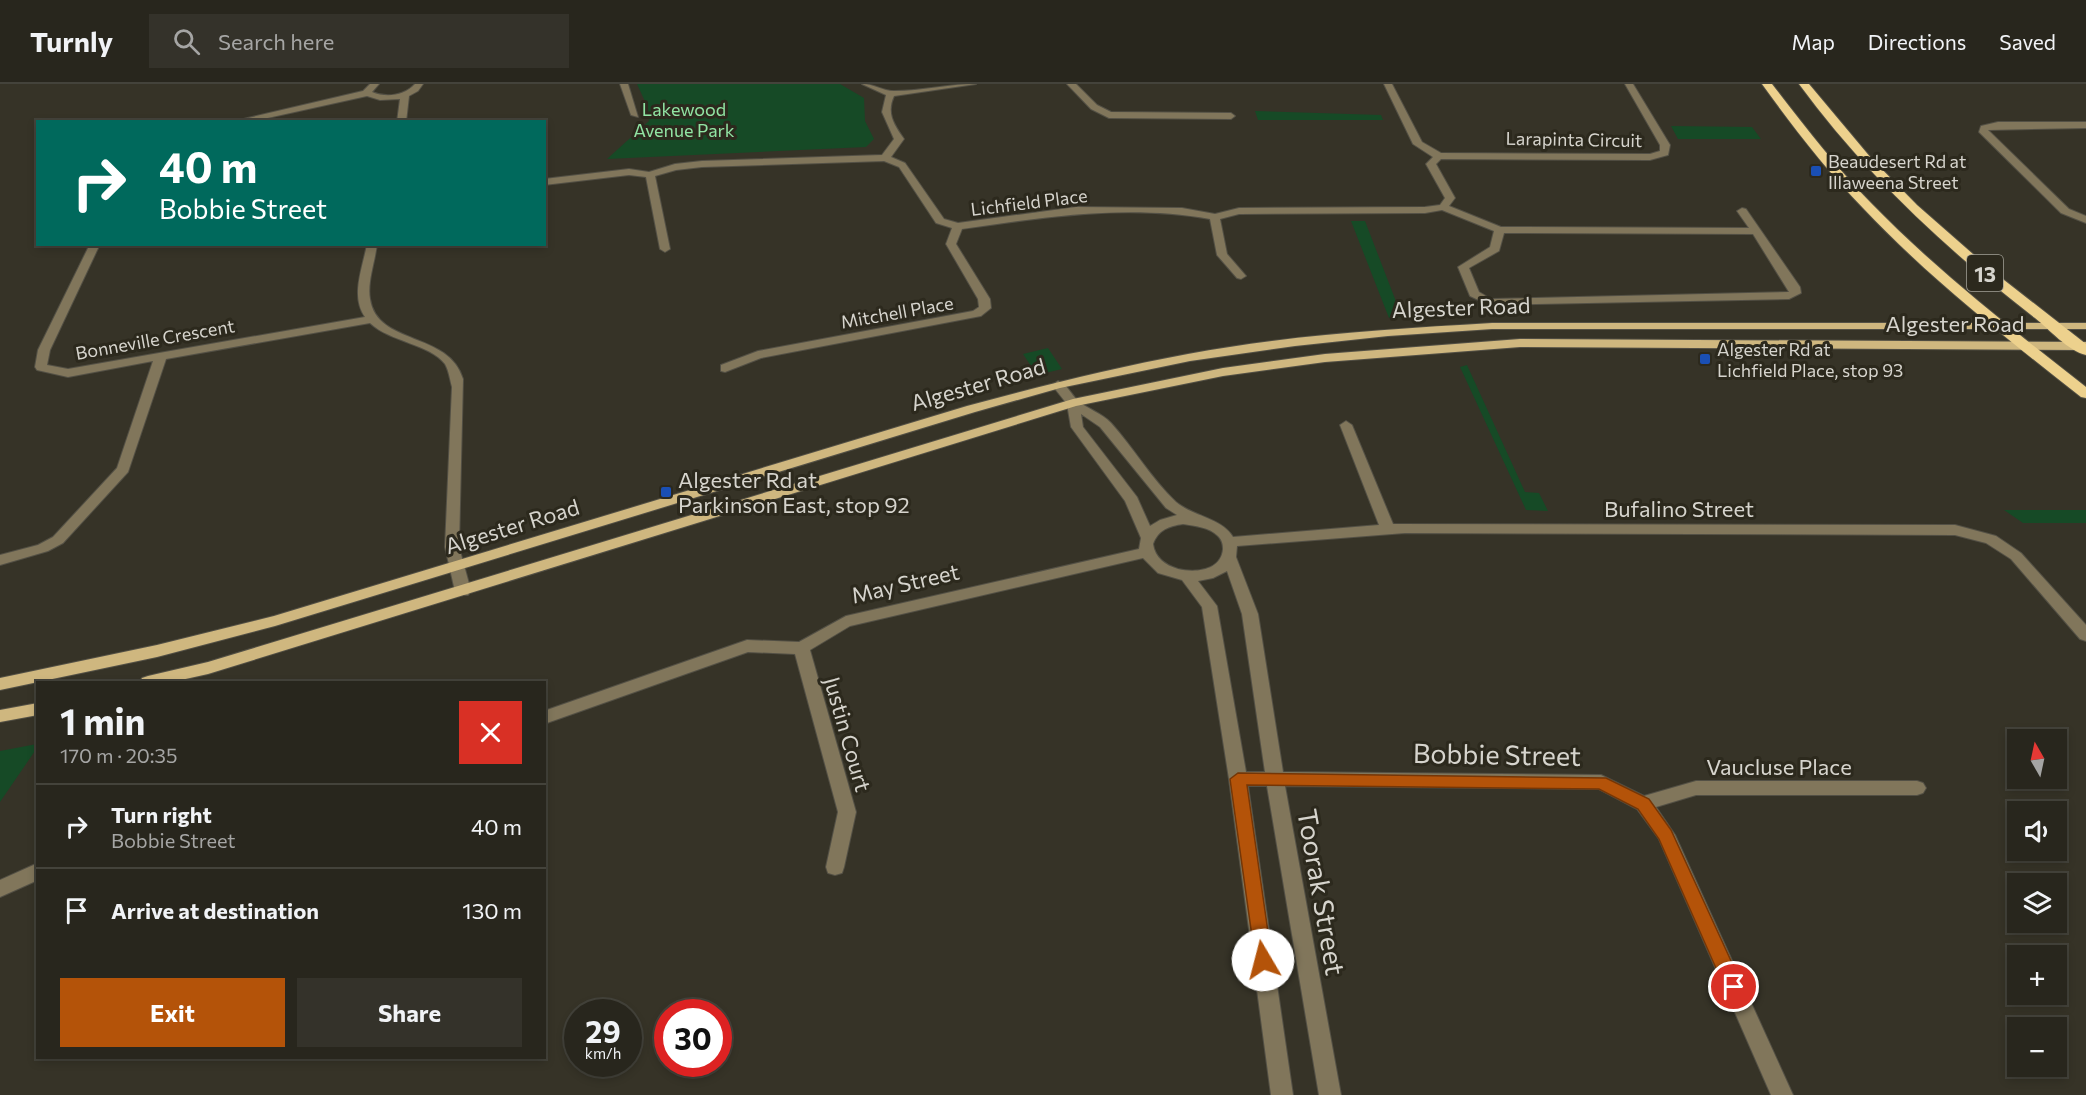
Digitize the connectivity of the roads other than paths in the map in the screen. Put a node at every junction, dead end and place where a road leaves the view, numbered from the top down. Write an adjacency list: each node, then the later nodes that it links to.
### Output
1 (375, 84): 11 (street)
2 (419, 84): 12 (street)
3 (624, 84): 14 (street)
4 (866, 84): 13 (street)
5 (972, 84): 13 (street)
6 (1071, 84): 15 (street)
7 (1388, 84): 19 (street)
8 (1629, 84): 19 (street, Larapinta Circuit)
9 (1767, 84): 35 (highway, 13)
10 (1804, 84): 36 (highway, 13)
11 (368, 93): 12 (street); 16 (street)
12 (405, 94): 17 (street)
13 (891, 94): 20 (street)
14 (634, 115)
15 (1231, 117)
16 (244, 120)
17 (401, 120)
18 (2086, 125): 26 (street)
19 (1439, 156): 23 (street)
20 (885, 158): 21 (street); 27 (street, Lichfield Place)
21 (650, 175): 22 (street); 32 (street)
22 (546, 182)
23 (1443, 207): 25 (street, Lichfield Place); 28 (street)
24 (1742, 211): 29 (street)
25 (1215, 217): 27 (street, Lichfield Place); 33 (street)
26 (2086, 220)
27 (958, 226): 41 (street, Mitchell Place)
28 (1500, 230): 29 (street); 29 (street)
29 (1755, 231)
30 (94, 246): 40 (street, Bonneville Crescent)
31 (372, 246): 34 (street)
32 (664, 249)
33 (1241, 276)
34 (372, 319): 40 (street, Bonneville Crescent); 51 (street)
35 (1999, 326): 36 (main road, Algester Road); 38 (highway, 13); 42 (main road, Algester Road)
36 (2052, 326): 37 (main road, Algester Road); 39 (highway, 13)
37 (2086, 326)
38 (2024, 346): 39 (main road, Algester Road); 43 (highway, 13); 44 (main road, Algester Road)
39 (2084, 347)
40 (161, 357): 50 (street)
41 (724, 368)
42 (1058, 385): 44 (street); 51 (main road, Algester Road)
43 (2086, 394)
44 (1073, 404): 46 (street); 48 (street); 53 (main road, Algester Road)
45 (1346, 424): 47 (street)
46 (1196, 520): 48 (street); 49 (street)
47 (1388, 530): 49 (street, Bufalino Street); 54 (street, Bufalino Street)
48 (1147, 545): 52 (street); 55 (street, May Street)
49 (1230, 550): 52 (street); 62 (street, Toorak Street)
50 (0, 560)
51 (456, 568): 53 (street); 57 (main road, Algester Road)
52 (1187, 576): 61 (street)
53 (463, 591): 56 (main road, Algester Road)
54 (2086, 636)
55 (801, 648): 60 (street); 65 (street, Justin Court)
56 (152, 681)
57 (0, 684)
58 (36, 709): 59 (main road)
59 (0, 716)
60 (546, 717)
61 (1238, 779): 62 (street, Bobbie Street); 68 (street)
62 (1275, 779): 64 (street, Bobbie Street); 69 (street, Toorak Street)
63 (1917, 788): 64 (street, Vaucluse Place)
64 (1643, 804): 70 (street, Bobbie Street)
65 (835, 867)
66 (36, 872): 67 (street)
67 (0, 889)
68 (1282, 1095)
69 (1330, 1095)
70 (1782, 1095)

